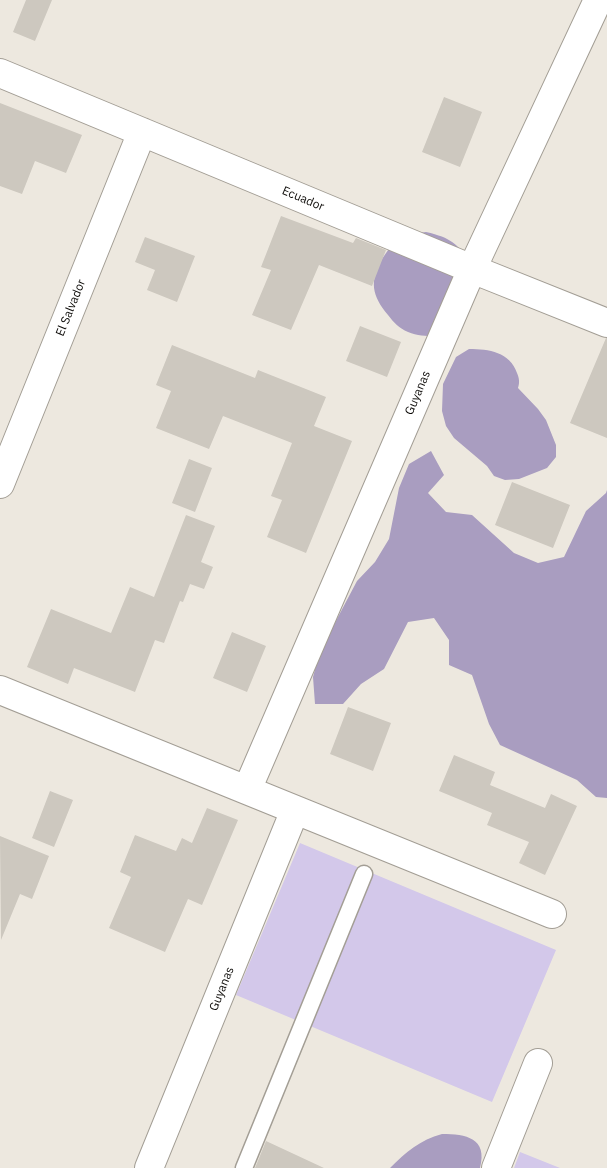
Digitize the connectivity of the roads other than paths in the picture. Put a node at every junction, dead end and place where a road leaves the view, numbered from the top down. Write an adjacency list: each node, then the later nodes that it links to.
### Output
1 (598, 0): 4 (street, Guyanas)
2 (0, 73): 3 (street, Ecuador)
3 (142, 132): 4 (street, Ecuador); 6 (street, El Salvador)
4 (472, 269): 5 (street, Ecuador); 8 (street, Guyanas)
5 (607, 323)
6 (0, 484)
7 (0, 690): 8 (street)
8 (247, 790): 9 (street)
9 (295, 810): 11 (street); 13 (street, Guyanas)
10 (364, 874): 14 (lane)
11 (552, 914)
12 (538, 1063): 15 (street)
13 (149, 1168)
14 (244, 1168)
15 (496, 1168)

